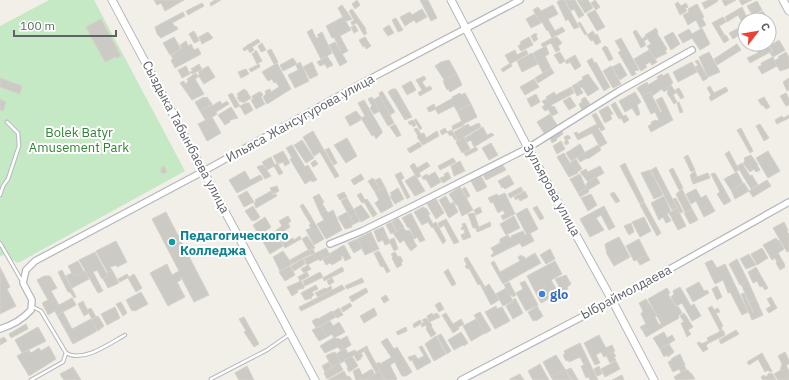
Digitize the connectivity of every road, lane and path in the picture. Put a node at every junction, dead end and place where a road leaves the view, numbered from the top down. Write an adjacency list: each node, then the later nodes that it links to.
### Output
1 (112, 0): 10 (street, Сыздыка Табынбаева улица)
2 (451, 0): 6 (street, Зульярова улица)
3 (520, 0): 6 (street, Ильяса Жансугурова улица)
4 (783, 0): 5 (street)
5 (789, 11)
6 (466, 28): 9 (street, Зульярова улица); 10 (street, Ильяса Жансугурова улица)
7 (692, 50): 9 (street)
8 (7, 122): 11 (lane)
9 (528, 148): 14 (street); 16 (street, Зульярова улица)
10 (204, 171): 15 (street, Ильяса Жансугурова улица); 19 (street, Сыздыка Табынбаева улица)
11 (0, 195)
12 (789, 202): 16 (street, Ыбраймолдаева)
13 (0, 243): 15 (lane)
14 (330, 244)
15 (23, 283): 17 (street)
16 (612, 300): 25 (street, Ыбраймолдаева); 26 (street, Зульярова улица)
17 (32, 307): 18 (street); 21 (lane)
18 (0, 329)
19 (291, 334): 22 (lane); 24 (street, Сыздыка Табынбаева улица)
20 (125, 335): 21 (lane)
21 (66, 353): 23 (lane)
22 (210, 379)
23 (31, 380)
24 (315, 380)
25 (461, 380)
26 (654, 380)

